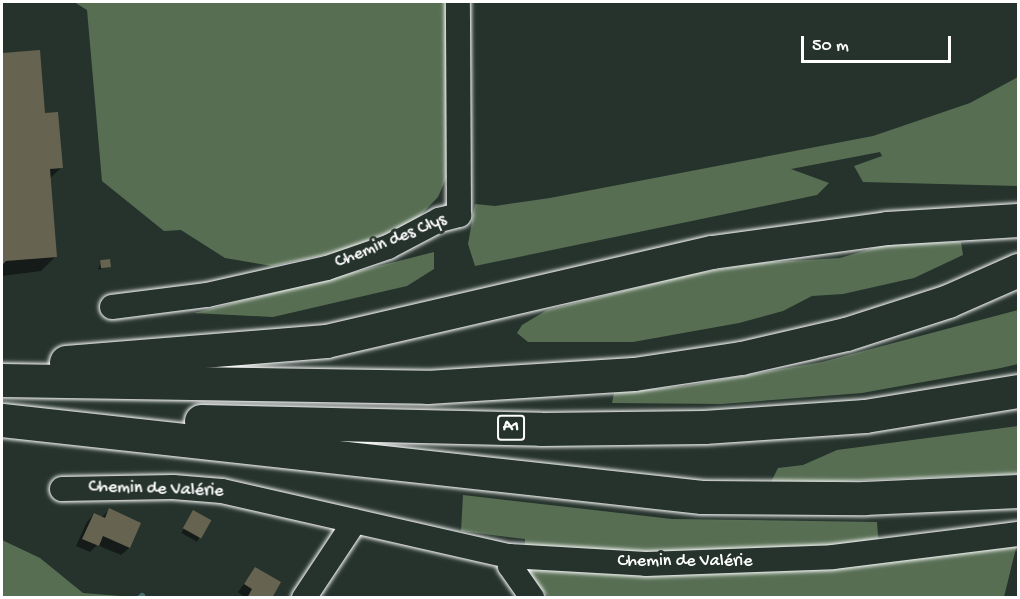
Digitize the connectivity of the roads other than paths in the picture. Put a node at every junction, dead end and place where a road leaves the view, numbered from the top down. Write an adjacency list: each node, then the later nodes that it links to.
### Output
1 (458, 2): 4 (street, Chemin des Clys)
2 (1018, 220): 5 (highway)
3 (1018, 270): 6 (highway)
4 (112, 307)
5 (2, 367)
6 (2, 380)
7 (1018, 391): 8 (highway, A1)
8 (2, 418): 10 (highway)
9 (62, 489): 11 (street, Chemin de Valérie)
10 (1018, 491)
11 (355, 521): 13 (street, Chemin de Valérie); 14 (street)
12 (1018, 534): 13 (street, Chemin de Valérie)
13 (509, 556): 15 (street)
14 (304, 597)
15 (532, 597)

